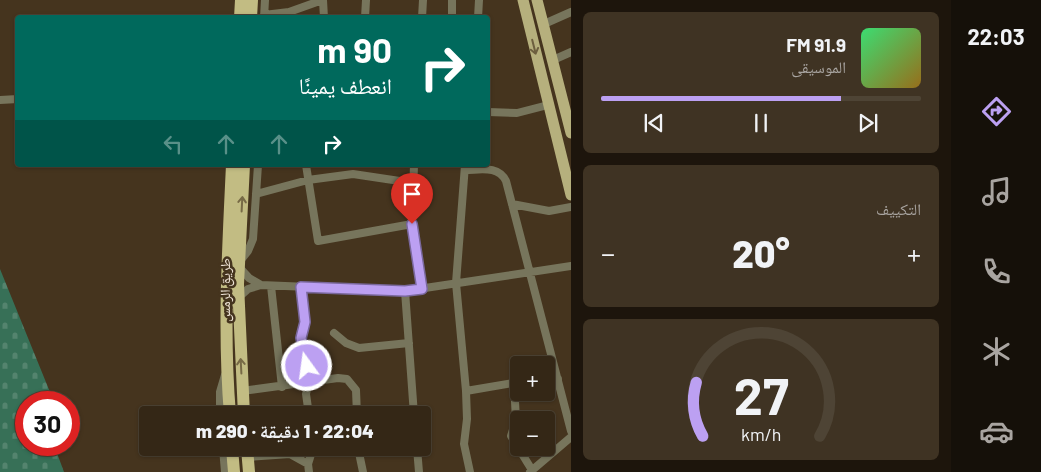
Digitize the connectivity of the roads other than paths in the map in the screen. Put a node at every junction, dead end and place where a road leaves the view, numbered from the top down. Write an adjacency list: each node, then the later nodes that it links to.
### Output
1 (241, 0): 12 (highway)
2 (252, 0): 13 (highway)
3 (265, 0): 14 (street)
4 (366, 0): 17 (street)
5 (423, 0): 18 (street)
6 (452, 0): 19 (street)
7 (478, 0): 20 (street)
8 (523, 0): 26 (main road, one-way to 26)
9 (537, 0): 21 (main road)
10 (323, 1): 15 (street); 16 (street)
11 (571, 12): 21 (street)
12 (240, 15)
13 (251, 15)
14 (264, 15)
15 (270, 15)
16 (324, 15)
17 (366, 15)
18 (422, 15)
19 (452, 15)
20 (478, 15)
21 (544, 24): 23 (main road)
22 (571, 52): 23 (street)
23 (553, 60): 28 (main road)
24 (1, 98): 25 (street)
25 (15, 99)
26 (548, 105): 27 (street); 40 (main road)
27 (490, 112)
28 (571, 133)
29 (232, 167): 56 (highway, طريق الرمس)
30 (244, 167): 44 (highway, طريق الرمس, one-way to 30)
31 (258, 167): 39 (street)
32 (306, 167): 37 (street)
33 (355, 167): 36 (street)
34 (414, 167): 38 (street)
35 (465, 168): 41 (street); 47 (street)
36 (353, 174): 37 (street); 38 (street)
37 (308, 180): 39 (street); 43 (street)
38 (413, 183): 43 (street)
39 (256, 194): 44 (street)
40 (571, 195)
41 (512, 204): 42 (street); 46 (street)
42 (571, 207)
43 (412, 224): 51 (street)
44 (239, 264): 48 (street); 53 (highway, طريق الرمس)
45 (571, 266): 46 (street)
46 (531, 273): 47 (street); 58 (street)
47 (456, 283): 51 (street); 63 (street)
48 (261, 285): 49 (street); 53 (street)
49 (271, 286): 50 (street); 61 (street)
50 (301, 287): 52 (street); 59 (street)
51 (422, 289): 52 (street)
52 (405, 291): 55 (street)
53 (238, 298): 62 (highway, طريق الرمس, one-way to 53)
54 (334, 333): 55 (street)
55 (409, 343): 70 (street)
56 (226, 370): 65 (street); 66 (highway, طريق الرمس)
57 (555, 379): 58 (street)
58 (558, 379): 71 (street)
59 (308, 384): 61 (street); 68 (street); 69 (street)
60 (510, 384): 63 (street)
61 (282, 387): 62 (street)
62 (242, 391): 67 (highway, طريق الرمس)
63 (466, 391): 86 (street)
64 (516, 401): 80 (street)
65 (220, 406)
66 (229, 406)
67 (243, 406)
68 (308, 406)
69 (357, 406)
70 (413, 406)
71 (571, 431)
72 (571, 437): 80 (street)
73 (224, 456): 81 (street)
74 (233, 456): 82 (highway)
75 (247, 456): 83 (highway)
76 (293, 456): 79 (street)
77 (360, 456): 84 (street)
78 (418, 456): 85 (street)
79 (308, 468)
80 (531, 471)
81 (225, 472)
82 (234, 472)
83 (249, 472)
84 (363, 472)
85 (419, 472)
86 (470, 472)

